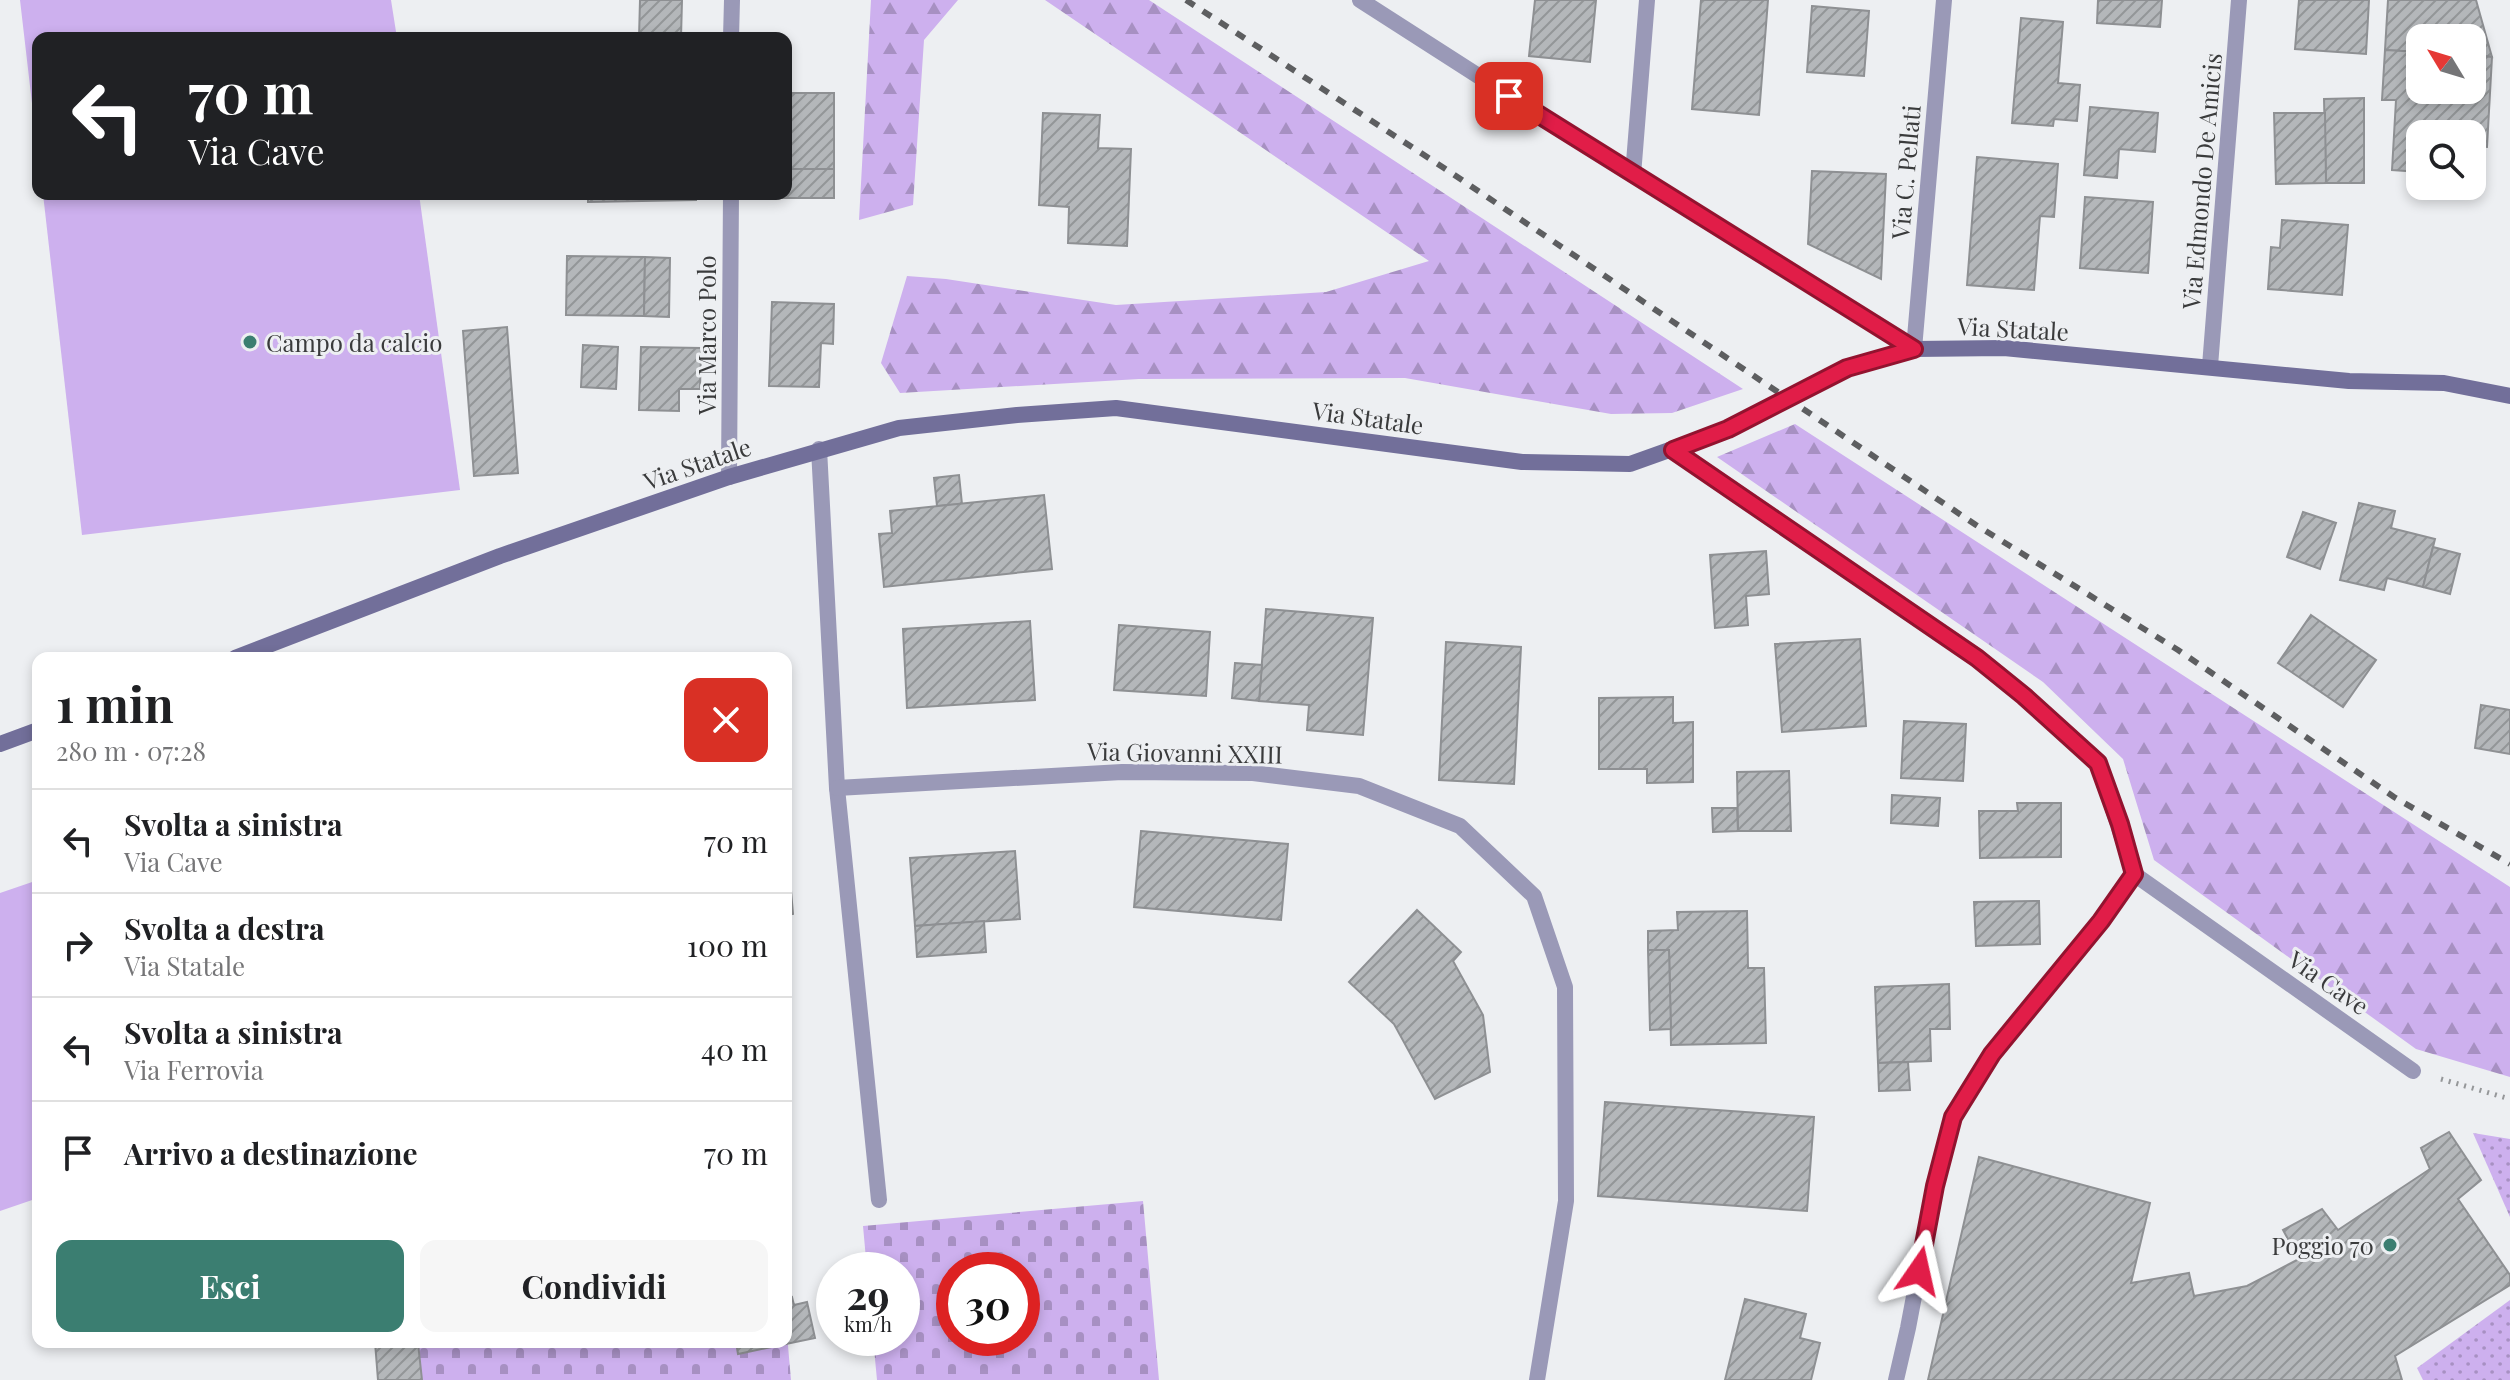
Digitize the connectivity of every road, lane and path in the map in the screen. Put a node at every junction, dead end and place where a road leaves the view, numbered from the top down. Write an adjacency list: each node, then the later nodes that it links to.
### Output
1 (732, 0): 6 (street)
2 (1360, 0): 7 (street)
3 (1647, 0): 7 (street)
4 (1944, 0): 9 (street, Via C. Pellati)
5 (2239, 0): 10 (street, Via Edmondo De Amicis)
6 (731, 32)
7 (1633, 175): 9 (street)
8 (731, 200): 14 (street, Via Marco Polo)
9 (1914, 349): 10 (street, Via Statale); 13 (street, Via Statale)
10 (2210, 366): 11 (street, Via Statale)
11 (2510, 396)
12 (819, 449): 13 (street, Via Statale); 14 (street, Via Statale); 18 (street)
13 (1673, 450): 19 (street)
14 (729, 477): 15 (street, Via Statale)
15 (251, 652)
16 (32, 731): 17 (street)
17 (5, 738)
18 (837, 788): 22 (street); 23 (street, Via Giovanni XXIII)
19 (2134, 874): 20 (street, Via Cave); 24 (street)
20 (2413, 1071): 21 (path)
21 (2510, 1099)
22 (879, 1200)
23 (1537, 1380)
24 (1896, 1380)

